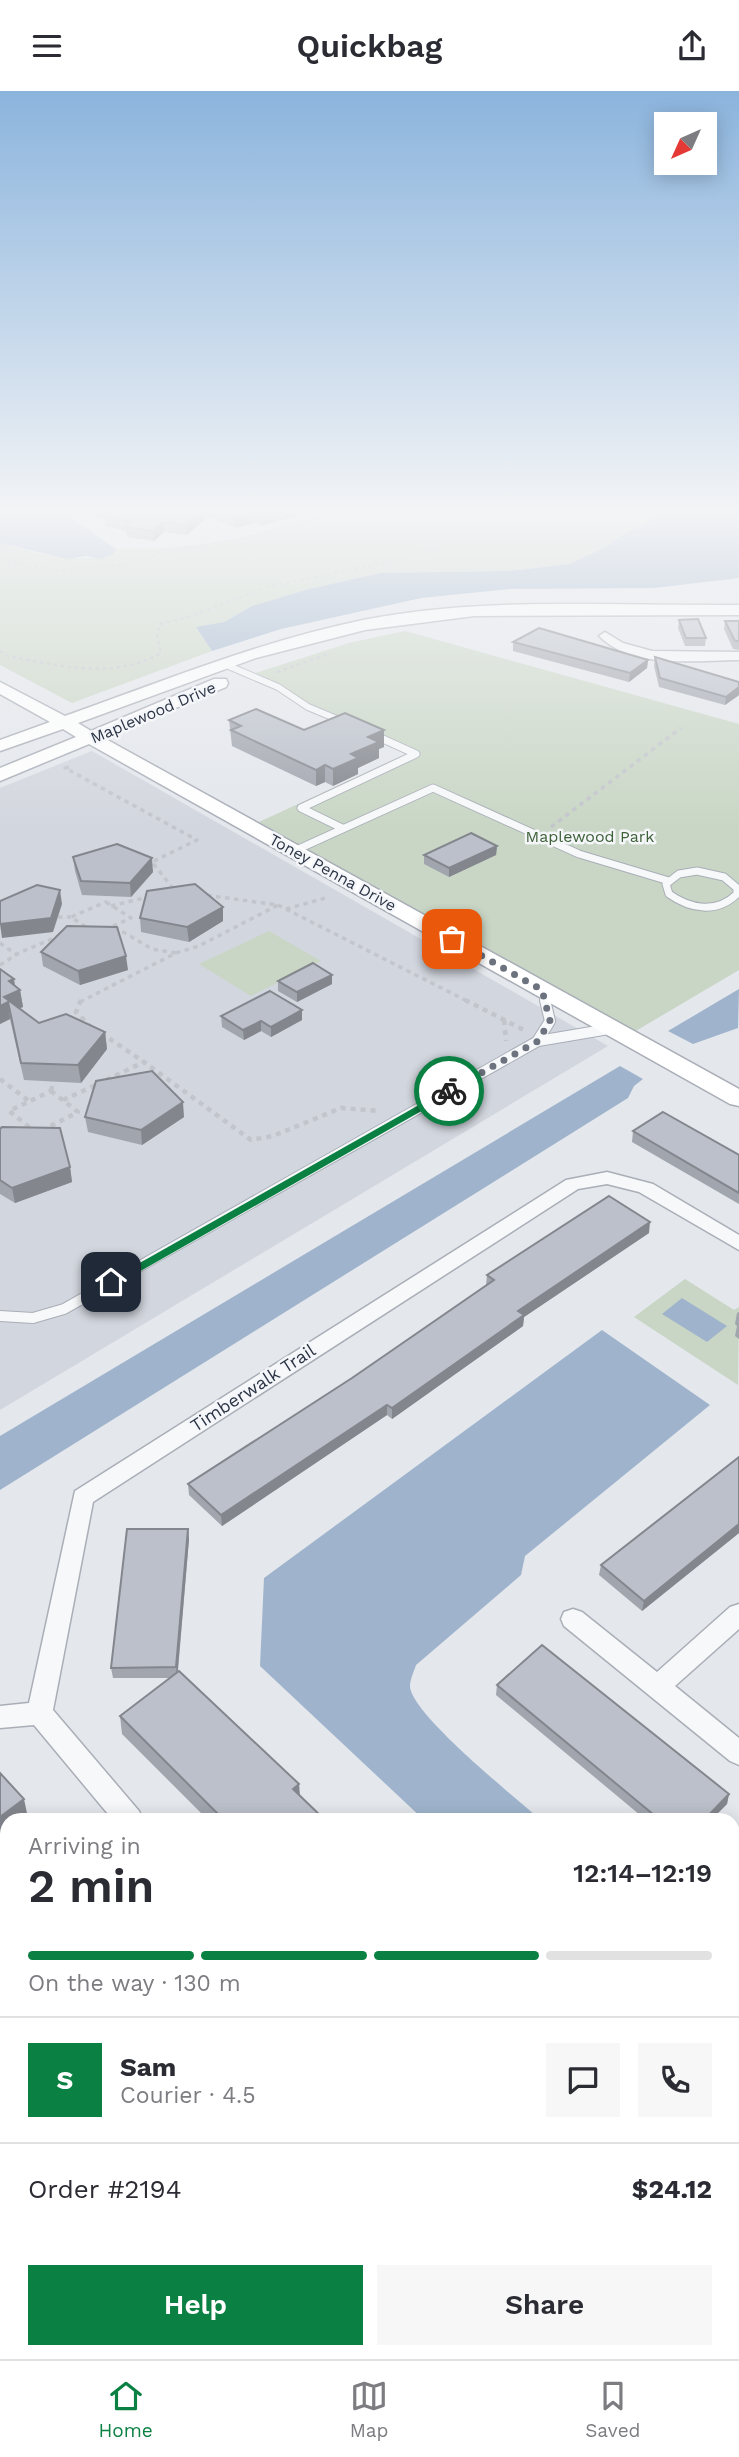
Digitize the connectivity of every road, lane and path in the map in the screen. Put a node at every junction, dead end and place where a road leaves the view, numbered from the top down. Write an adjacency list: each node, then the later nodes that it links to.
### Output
1 (188, 617): 5 (path)
2 (422, 617): 8 (street, Maplewood Drive)
3 (477, 617): 9 (street, Maplewood Drive)
4 (605, 636): 7 (street)
5 (0, 651)
6 (330, 653): 10 (path)
7 (739, 656)
8 (224, 664): 9 (lane); 12 (street, Maplewood Drive)
9 (243, 673): 13 (lane); 16 (street, Maplewood Drive)
10 (268, 675)
11 (0, 687): 12 (street, Toney Penna Drive)
12 (64, 722): 16 (street, Toney Penna Drive); 17 (street, Maplewood Drive)
13 (356, 728)
14 (681, 728): 21 (path)
15 (368, 733): 20 (lane)
16 (93, 738): 19 (street, Maplewood Drive); 22 (street, Toney Penna Drive)
17 (0, 746)
18 (74, 766): 24 (path)
19 (0, 775)
20 (342, 828): 21 (lane); 22 (lane)
21 (539, 836): 23 (lane)
22 (294, 851): 47 (street, Toney Penna Drive)
23 (668, 881): 23 (lane)
24 (175, 891): 25 (path); 26 (path)
25 (188, 892)
26 (162, 894)
27 (201, 894): 32 (path)
28 (107, 896): 31 (path)
29 (150, 897): 33 (path)
30 (329, 897): 34 (path)
31 (106, 902): 33 (path); 36 (path)
32 (278, 905): 34 (path); 44 (path)
33 (111, 906): 37 (path)
34 (285, 909): 48 (path)
35 (58, 917): 36 (path)
36 (71, 917): 39 (path)
37 (131, 918): 38 (path); 40 (path)
38 (138, 918)
39 (83, 925): 41 (path); 45 (path)
40 (113, 926): 41 (path); 44 (path)
41 (96, 934): 42 (path)
42 (94, 941)
43 (0, 943): 45 (path)
44 (176, 953): 53 (path)
45 (17, 955): 46 (path)
46 (0, 965)
47 (542, 990): 50 (street, Toney Penna Drive); 51 (lane)
48 (504, 1020): 49 (path); 52 (path)
49 (533, 1026)
50 (611, 1029): 51 (lane); 57 (street, Toney Penna Drive)
51 (538, 1041): 66 (lane)
52 (495, 1048)
53 (144, 1062): 58 (path); 60 (path)
54 (0, 1079): 59 (path)
55 (53, 1082): 56 (path)
56 (51, 1091): 58 (path); 59 (path)
57 (739, 1099)
58 (62, 1100): 61 (path)
59 (29, 1101): 63 (path)
60 (382, 1111)
61 (78, 1112): 62 (path); 63 (path)
62 (86, 1113)
63 (37, 1133): 64 (path)
64 (35, 1142)
65 (739, 1244): 70 (street, Timberwalk Trail)
66 (0, 1317)
67 (739, 1614): 69 (street)
68 (573, 1619): 69 (street)
69 (658, 1686): 72 (street)
70 (40, 1713): 71 (street); 73 (street)
71 (0, 1717)
72 (739, 1753)
73 (124, 1813)

